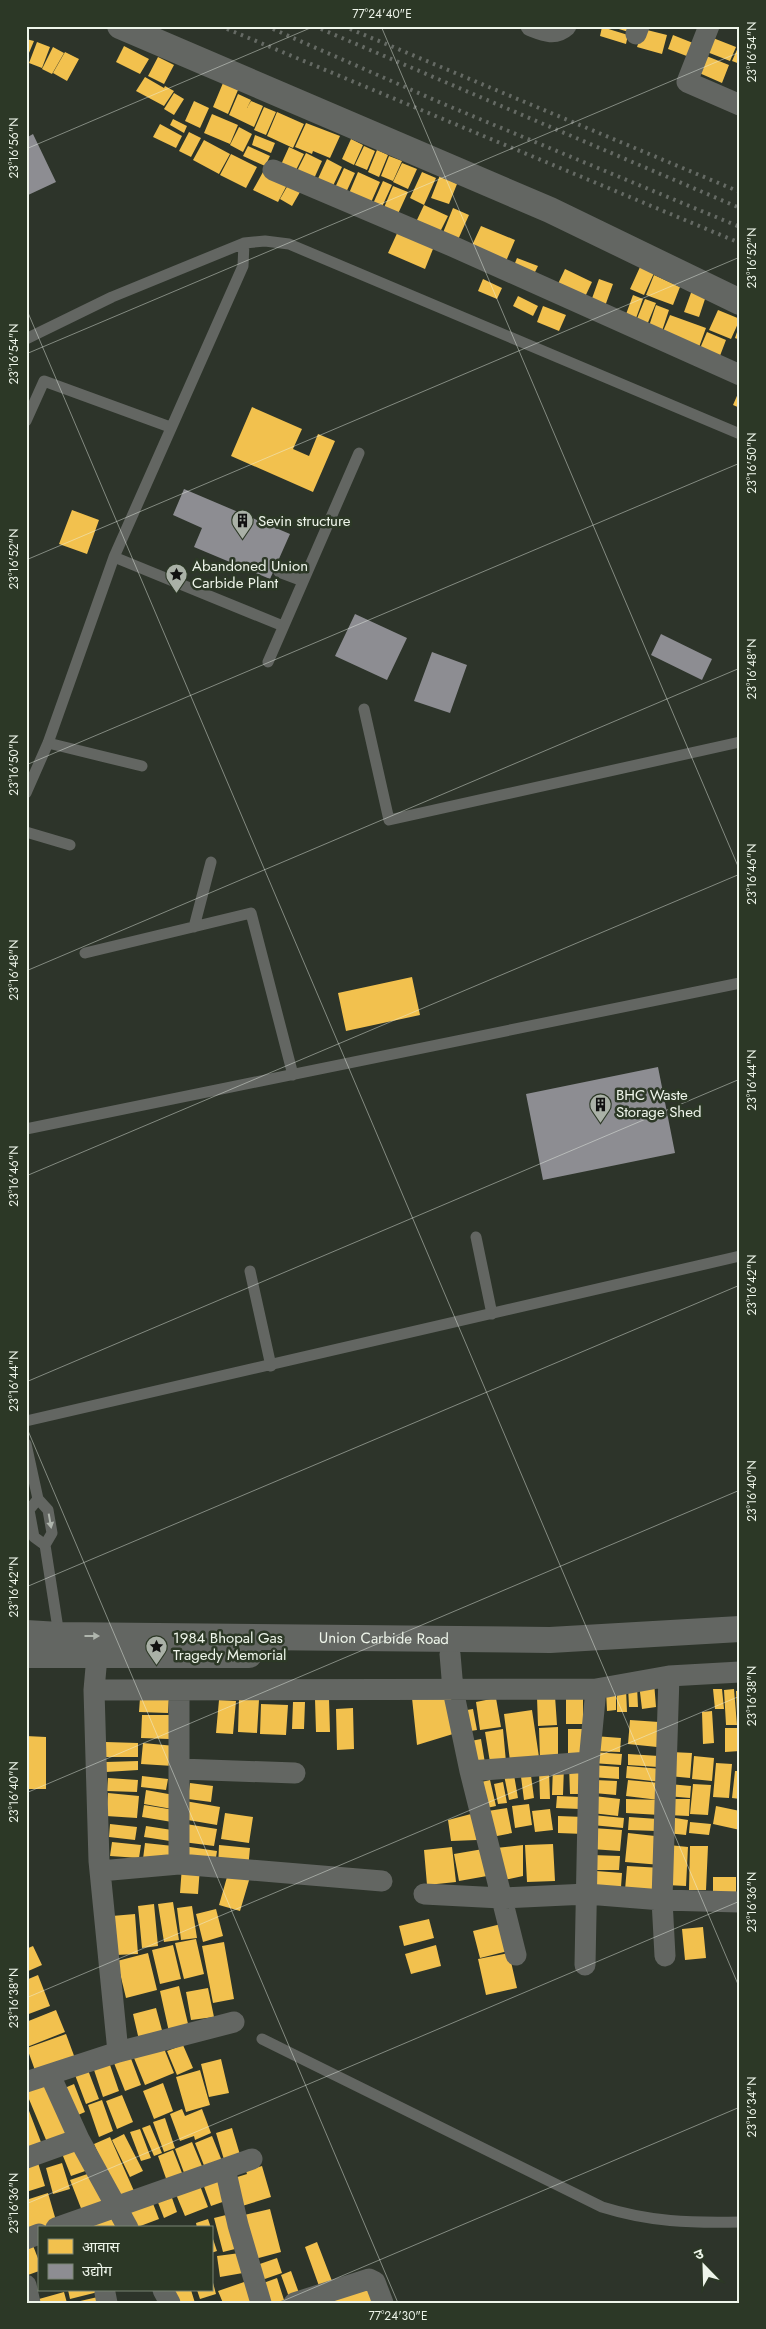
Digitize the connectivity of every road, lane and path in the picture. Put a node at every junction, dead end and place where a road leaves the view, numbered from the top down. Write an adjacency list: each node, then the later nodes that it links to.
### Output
1 (120, 26): 8 (street)
2 (531, 26): 3 (street)
3 (566, 26)
4 (709, 26): 5 (street)
5 (740, 105)
6 (274, 170): 10 (street)
7 (244, 243): 9 (lane); 12 (lane); 13 (lane)
8 (740, 302)
9 (26, 339)
10 (740, 375)
11 (26, 421): 12 (lane)
12 (170, 427): 15 (lane)
13 (740, 434)
14 (360, 452): 17 (lane)
15 (114, 557): 18 (lane); 22 (lane)
16 (279, 572): 17 (lane)
17 (304, 581): 18 (lane)
18 (283, 626): 19 (lane)
19 (268, 662)
20 (364, 709): 21 (lane)
21 (740, 742)
22 (48, 743): 23 (lane); 24 (lane)
23 (142, 766)
24 (26, 793)
25 (26, 832): 26 (lane)
26 (70, 845)
27 (211, 862): 28 (lane)
28 (194, 927): 29 (lane); 31 (lane)
29 (85, 954)
30 (740, 983): 31 (lane)
31 (293, 1075): 32 (lane)
32 (26, 1130)
33 (476, 1237): 36 (lane)
34 (740, 1256): 36 (lane)
35 (250, 1271): 37 (lane)
36 (492, 1314): 37 (lane)
37 (271, 1366): 38 (lane)
38 (26, 1421)
39 (26, 1444): 40 (lane)
40 (38, 1499): 41 (lane, one-way to 41); 41 (lane)
41 (45, 1545): 45 (lane)
42 (740, 1629): 45 (street, Union Carbide Road, one-way to 42)
43 (26, 1633): 45 (street, Union Carbide Road)
44 (740, 1643): 46 (street, Union Carbide Road)
45 (60, 1645): 47 (street, Union Carbide Road); 48 (street, Union Carbide Road)
46 (450, 1654): 48 (street, Union Carbide Road); 53 (street)
47 (26, 1655)
48 (96, 1656): 52 (street)
49 (740, 1672): 50 (street)
50 (669, 1676): 51 (street); 65 (street)
51 (596, 1689): 53 (street); 55 (street)
52 (94, 1690): 54 (street); 60 (street)
53 (453, 1690): 54 (street); 57 (street)
54 (179, 1691): 56 (street)
55 (590, 1762): 57 (street); 63 (street)
56 (180, 1769): 58 (street); 59 (street)
57 (470, 1771): 64 (street)
58 (295, 1773)
59 (179, 1864): 60 (street); 61 (street)
60 (100, 1870): 72 (street)
61 (382, 1881)
62 (424, 1894): 64 (street)
63 (587, 1894): 64 (street); 65 (street); 69 (street)
64 (501, 1898): 67 (street)
65 (662, 1900): 66 (street); 68 (street)
66 (740, 1902)
67 (516, 1955)
68 (665, 1956)
69 (584, 1965)
70 (234, 2022): 72 (street)
71 (262, 2039): 80 (lane)
72 (118, 2052): 73 (street)
73 (50, 2075): 74 (street); 75 (street)
74 (27, 2078)
75 (79, 2139): 76 (street); 79 (street)
76 (26, 2158)
77 (252, 2158): 78 (street)
78 (225, 2168): 79 (street); 87 (street)
79 (116, 2206): 81 (street); 82 (street)
80 (740, 2222)
81 (61, 2226)
82 (127, 2226)
83 (38, 2234): 84 (street)
84 (26, 2239)
85 (26, 2285): 86 (street)
86 (30, 2303)
87 (261, 2303)
88 (294, 2303): 89 (street)
89 (383, 2303)

